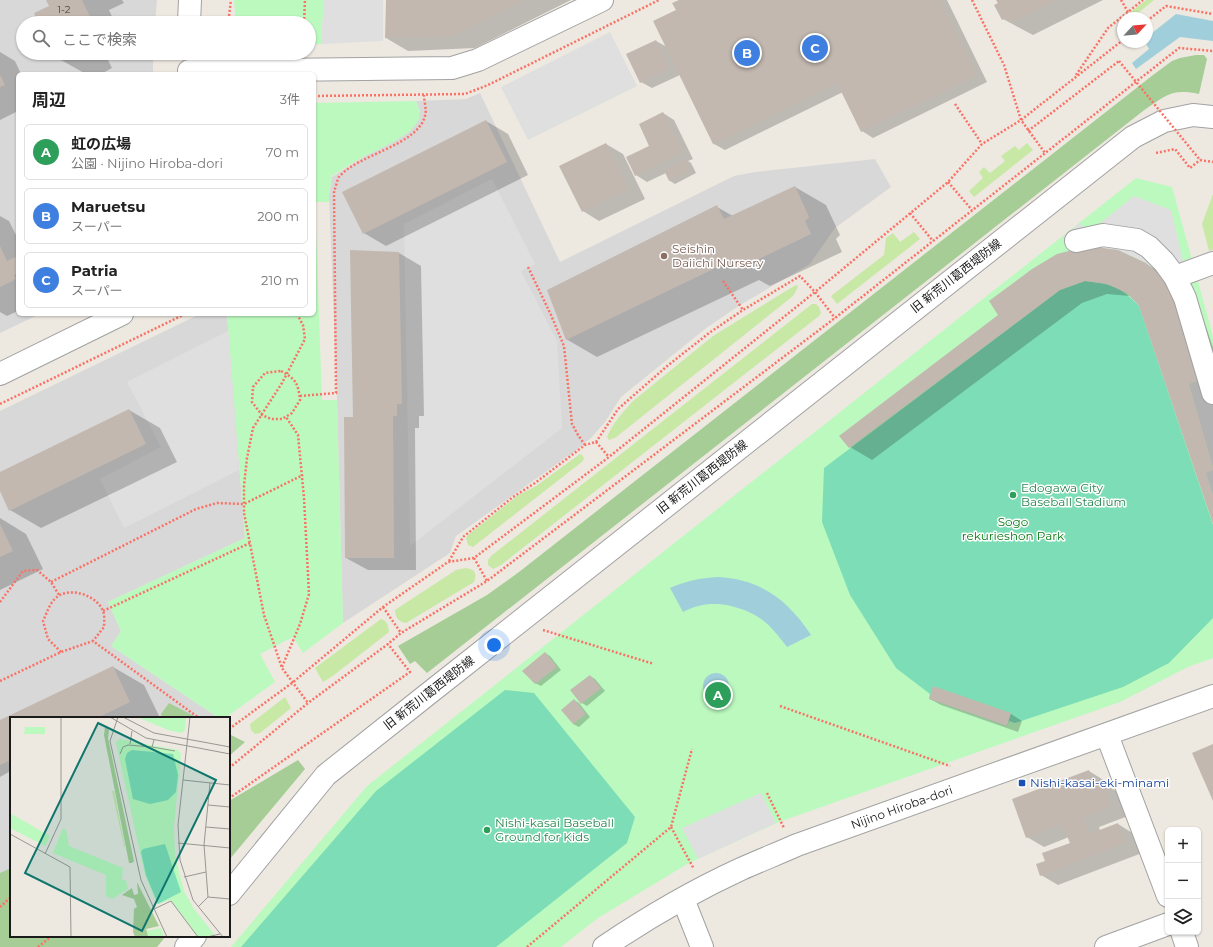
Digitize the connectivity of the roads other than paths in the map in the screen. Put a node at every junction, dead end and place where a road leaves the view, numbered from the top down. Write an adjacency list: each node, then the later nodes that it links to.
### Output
1 (190, 0): 3 (street)
2 (602, 0): 4 (street)
3 (190, 16)
4 (189, 66)
5 (1213, 117): 15 (street, 旧 新荒川葛西堤防線)
6 (1076, 241): 8 (street)
7 (1213, 262): 8 (street)
8 (1175, 277): 11 (street)
9 (118, 316): 10 (street)
10 (0, 374)
11 (1213, 393)
12 (1213, 696): 13 (street, Nijino Hiroba-dori)
13 (1107, 735): 14 (street); 16 (street, Nijino Hiroba-dori)
14 (1165, 888)
15 (230, 893)
16 (683, 899): 21 (street, Nijino Hiroba-dori); 22 (street)
17 (1165, 925): 23 (street)
18 (1183, 935): 24 (street)
19 (194, 937): 20 (street)
20 (186, 947)
21 (604, 947)
22 (702, 947)
23 (1106, 947)
24 (1187, 947)

